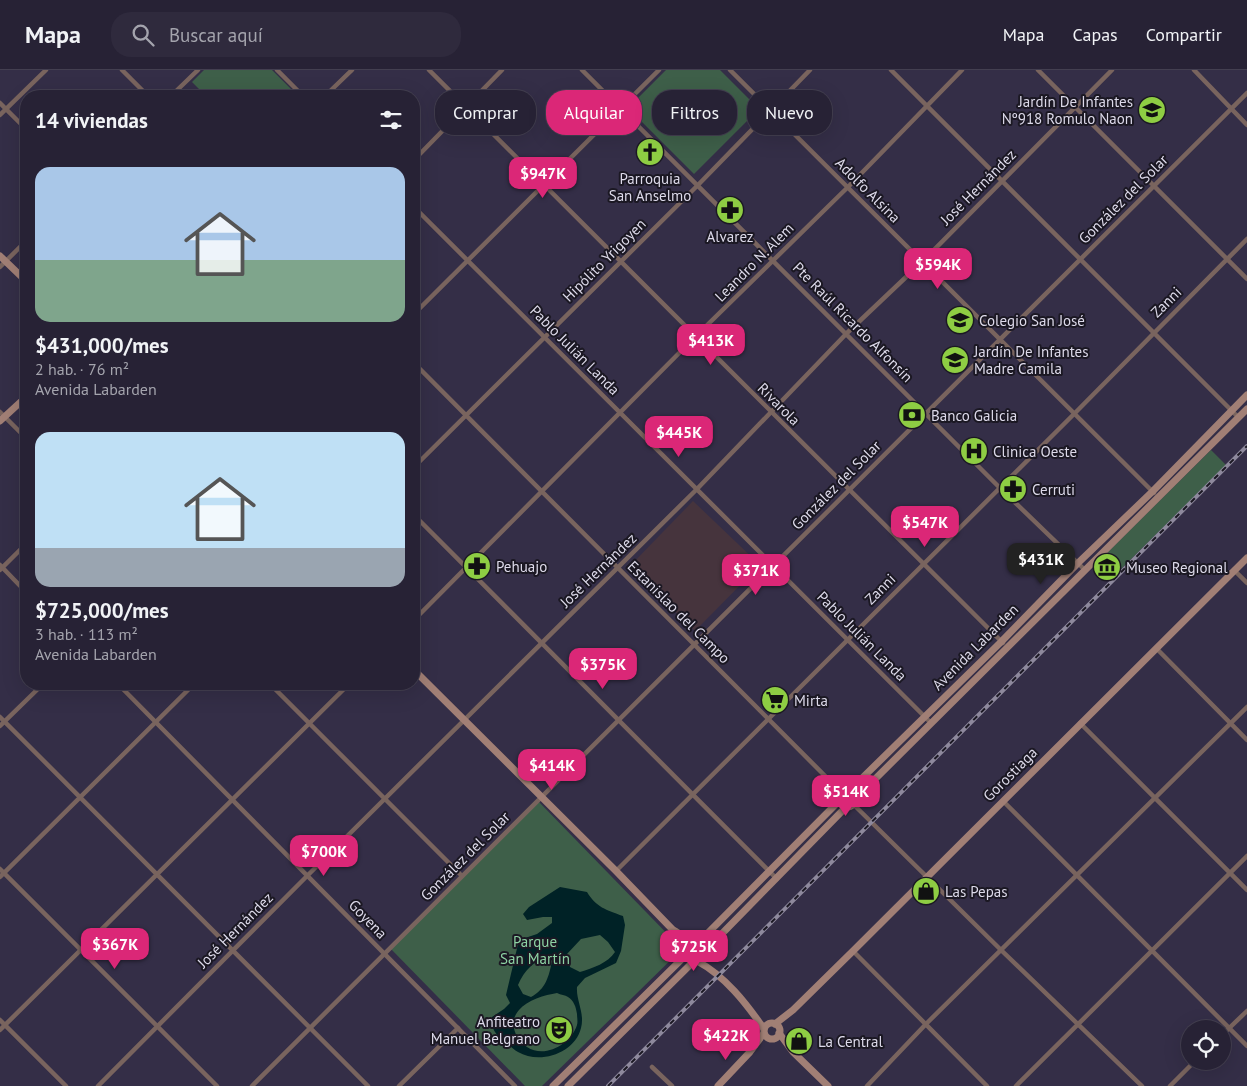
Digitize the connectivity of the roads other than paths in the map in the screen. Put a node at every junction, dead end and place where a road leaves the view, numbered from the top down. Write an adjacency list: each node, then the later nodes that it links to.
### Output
1 (46, 70): 17 (street)
2 (122, 70): 18 (street)
3 (198, 70): 19 (street)
4 (276, 70): 20 (street)
5 (352, 70): 21 (street)
6 (429, 70): 22 (street, Rivarola)
7 (502, 70): 23 (street)
8 (582, 70): 24 (street, Pte Raúl Ricardo Alfonsín)
9 (659, 70): 25 (street)
10 (730, 70): 26 (street, Adolfo Alsina)
11 (810, 70): 27 (street, Hipólito Yrigoyen)
12 (891, 70): 31 (street)
13 (962, 70): 31 (street, Leandro N. Alem)
14 (1038, 70): 32 (street)
15 (1112, 70): 32 (street, José Hernández)
16 (1194, 70): 34 (street)
17 (25, 90)
18 (142, 90)
19 (177, 90)
20 (297, 90)
21 (331, 90)
22 (448, 90)
23 (482, 90)
24 (603, 90)
25 (638, 90)
26 (750, 90)
27 (790, 90)
28 (1247, 93): 34 (street, González del Solar)
29 (20, 95): 33 (street)
30 (0, 102): 33 (street)
31 (926, 106): 45 (street); 49 (street, Leandro N. Alem)
32 (1076, 108): 45 (street, José Hernández); 48 (street)
33 (6, 109): 35 (street); 36 (street)
34 (1231, 109): 37 (street); 48 (street, González del Solar)
35 (0, 116)
36 (20, 123)
37 (1247, 125)
38 (642, 129): 47 (street, Pte Raúl Ricardo Alfonsín)
39 (747, 134): 47 (street, Hipólito Yrigoyen)
40 (438, 135): 44 (street)
41 (493, 135): 46 (street, Rivarola)
42 (593, 135): 46 (street)
43 (795, 135): 49 (street, Adolfo Alsina)
44 (420, 154)
45 (1001, 181): 56 (street); 58 (street, José Hernández)
46 (544, 185): 54 (street); 57 (street, Rivarola)
47 (698, 185): 55 (street, Pte Raúl Ricardo Alfonsín); 57 (street, Hipólito Yrigoyen)
48 (1154, 186): 53 (street); 56 (street, González del Solar)
49 (848, 187): 55 (street, Leandro N. Alem); 58 (street, Adolfo Alsina)
50 (420, 213): 54 (street, Pablo Julián Landa)
51 (1247, 239): 53 (street, Zanni)
52 (20, 246): 59 (street)
53 (1227, 259): 61 (street); 63 (street, Zanni)
54 (468, 260): 62 (street); 65 (street, Pablo Julián Landa)
55 (773, 260): 64 (street, Pte Raúl Ricardo Alfonsín); 66 (street, Leandro N. Alem)
56 (1080, 260): 63 (street); 67 (street, González del Solar)
57 (620, 261): 65 (street, Hipólito Yrigoyen); 66 (street, Rivarola)
58 (923, 261): 64 (street, José Hernández); 67 (street, Adolfo Alsina)
59 (2, 262): 60 (main road)
60 (20, 276)
61 (1247, 279)
62 (420, 308)
63 (1153, 333): 72 (street); 76 (street, Zanni)
64 (847, 334): 74 (street, José Hernández); 75 (street, Pte Raúl Ricardo Alfonsín)
65 (544, 337): 73 (street, Pablo Julián Landa); 77 (street, Hipólito Yrigoyen)
66 (695, 337): 73 (street, Leandro N. Alem); 74 (street, Rivarola)
67 (1001, 339): 75 (street, González del Solar); 76 (street, Adolfo Alsina)
68 (420, 369): 77 (street, Estanislao del Campo)
69 (1247, 395): 72 (main road, Avenida Labarden)
70 (20, 402): 78 (main road)
71 (1247, 408): 79 (main road, Avenida Labarden)
72 (1231, 410): 79 (street); 85 (main road, Avenida Labarden)
73 (620, 412): 83 (street, Pablo Julián Landa); 86 (street, Leandro N. Alem)
74 (770, 412): 83 (street, José Hernández); 84 (street, Rivarola)
75 (926, 413): 82 (street, Pte Raúl Ricardo Alfonsín); 84 (street, González del Solar)
76 (1075, 413): 82 (street, Zanni); 85 (street, Adolfo Alsina)
77 (466, 416): 81 (street, Hipólito Yrigoyen); 86 (street, Estanislao del Campo)
78 (2, 417): 80 (street)
79 (1238, 417): 87 (main road, Avenida Labarden)
80 (20, 433)
81 (420, 461)
82 (1000, 487): 91 (street, Pte Raúl Ricardo Alfonsín); 92 (street, Zanni)
83 (697, 489): 93 (street, Pablo Julián Landa); 96 (street, José Hernández)
84 (849, 490): 92 (street, Rivarola); 93 (street, González del Solar)
85 (1153, 491): 87 (street, Adolfo Alsina); 91 (main road, Avenida Labarden)
86 (542, 492): 94 (street, Leandro N. Alem); 96 (street, Estanislao del Campo)
87 (1158, 497): 97 (main road, Avenida Labarden)
88 (420, 521): 94 (street)
89 (20, 550): 95 (street)
90 (1247, 558): 98 (main road, Gorostiaga)
91 (1078, 563): 97 (street, Pte Raúl Ricardo Alfonsín); 104 (main road, Avenida Labarden)
92 (922, 564): 102 (street, Zanni); 104 (street, Rivarola)
93 (774, 566): 102 (street, Pablo Julián Landa); 105 (street, González del Solar)
94 (466, 567): 101 (street, Leandro N. Alem); 103 (street)
95 (1, 568): 100 (street)
96 (618, 568): 103 (street, José Hernández); 105 (street, Estanislao del Campo)
97 (1086, 570): 106 (main road, Avenida Labarden)
98 (1235, 571): 99 (street); 107 (main road, Gorostiaga)
99 (1247, 583)
100 (20, 586)
101 (420, 614)
102 (848, 639): 116 (street, Pablo Julián Landa); 117 (street, Zanni)
103 (542, 642): 118 (street); 119 (street, José Hernández)
104 (1001, 642): 106 (street, Rivarola); 116 (main road, Avenida Labarden)
105 (694, 645): 117 (street, Estanislao del Campo); 118 (street, González del Solar)
106 (1008, 648): 123 (main road, Avenida Labarden)
107 (1157, 649): 124 (street); 125 (main road, Gorostiaga)
108 (420, 676): 119 (main road)
109 (37, 690): 120 (street)
110 (124, 690): 121 (street, Goyena)
111 (188, 690): 121 (street)
112 (276, 690): 122 (street)
113 (343, 690): 122 (street)
114 (1247, 707): 124 (street)
115 (0, 717): 120 (street)
116 (925, 717): 123 (street, Pablo Julián Landa); 129 (main road, Avenida Labarden)
117 (768, 719): 128 (street, Zanni); 129 (street, Estanislao del Campo)
118 (619, 720): 128 (street); 131 (street, González del Solar)
119 (464, 721): 131 (main road); 134 (street, José Hernández)
120 (5, 722): 126 (street); 130 (street)
121 (156, 722): 130 (street); 133 (street, Goyena)
122 (308, 722): 133 (street); 134 (street)
123 (931, 723): 136 (main road, Avenida Labarden)
124 (1230, 723): 127 (street); 132 (street)
125 (1080, 724): 132 (street); 135 (main road, Gorostiaga)
126 (0, 726)
127 (1247, 740)
128 (693, 793): 139 (street, Zanni); 140 (street)
129 (844, 795): 136 (main road); 136 (main road); 140 (main road, Avenida Labarden)
130 (80, 797): 141 (street); 143 (street)
131 (542, 797): 139 (main road); 145 (street, González del Solar)
132 (1155, 798): 142 (street); 146 (street)
133 (232, 799): 143 (street); 144 (street, Goyena)
134 (385, 799): 144 (street, José Hernández); 145 (street)
135 (1003, 801): 146 (street); 148 (main road, Gorostiaga)
136 (852, 803): 148 (street); 149 (main road, Avenida Labarden)
137 (1247, 856): 142 (street)
138 (0, 869): 141 (street)
139 (616, 871): 151 (main road)
140 (770, 871): 149 (street); 152 (main road, Avenida Labarden)
141 (4, 873): 147 (street); 153 (street)
142 (1230, 873): 150 (street); 157 (street)
143 (156, 874): 153 (street); 154 (street)
144 (308, 875): 154 (street, José Hernández); 160 (street, Goyena)
145 (462, 876): 160 (street, González del Solar)
146 (1076, 876): 155 (street); 157 (street)
147 (0, 877)
148 (927, 877): 155 (street); 156 (main road, Gorostiaga)
149 (777, 878): 159 (main road, Avenida Labarden)
150 (1247, 890)
151 (673, 930): 152 (main road); 158 (main road)
152 (696, 944): 158 (main road); 159 (main road)
153 (81, 949): 168 (street); 169 (street)
154 (233, 950): 169 (street, José Hernández); 171 (street)
155 (1001, 950): 166 (street); 167 (street)
156 (853, 951): 166 (street); 175 (main road, Gorostiaga)
157 (1152, 951): 165 (street); 167 (street)
158 (687, 953): 161 (main road); 186 (main road)
159 (704, 953): 161 (main road); 162 (main road)
160 (384, 954): 171 (street, González del Solar); 172 (street, Goyena)
161 (695, 961): 162 (main road); 187 (main road)
162 (713, 970): 175 (main road)
163 (1247, 1011): 170 (street)
164 (0, 1020): 168 (street)
165 (1221, 1020)
166 (926, 1024): 191 (street); 192 (street)
167 (1077, 1024): 193 (street); 194 (street)
168 (5, 1025): 173 (street); 179 (street)
169 (157, 1026): 180 (street, José Hernández); 181 (street)
170 (1231, 1026)
171 (310, 1028): 182 (street, González del Solar); 183 (street)
172 (458, 1028): 184 (street); 185 (street, Goyena)
173 (0, 1030)
174 (1231, 1030): 176 (street)
175 (772, 1031): 189 (main road, Gorostiaga); 190 (main road)
176 (1247, 1046)
177 (652, 1067): 188 (street)
178 (1186, 1070): 195 (street)
179 (66, 1086)
180 (98, 1086)
181 (217, 1086)
182 (252, 1086)
183 (368, 1086)
184 (399, 1086)
185 (516, 1086)
186 (553, 1086)
187 (568, 1086)
188 (672, 1086)
189 (718, 1086)
190 (828, 1086)
191 (867, 1086)
192 (988, 1086)
193 (1016, 1086)
194 (1142, 1086)
195 (1170, 1086)

